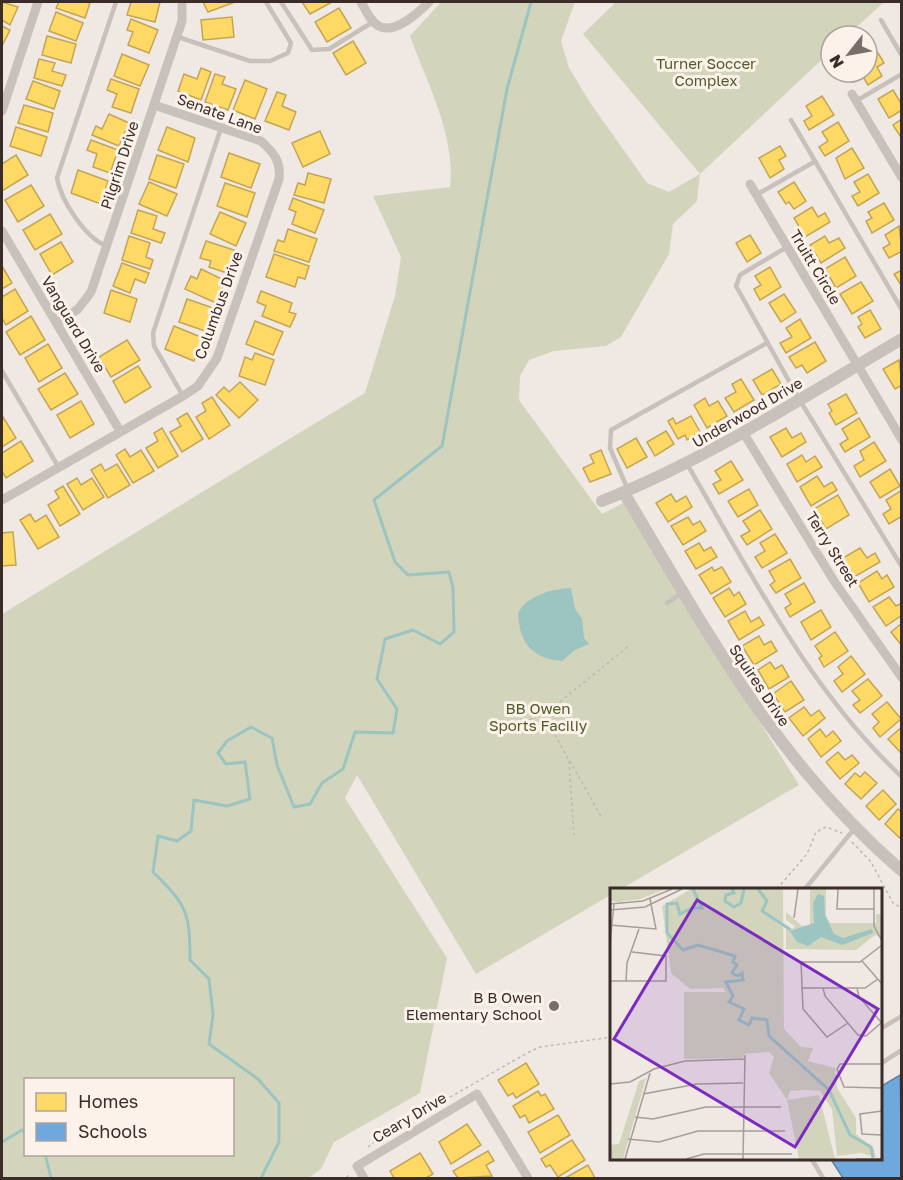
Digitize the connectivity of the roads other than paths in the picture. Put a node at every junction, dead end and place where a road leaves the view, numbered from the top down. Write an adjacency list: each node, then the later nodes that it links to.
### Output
1 (38, 2): 15 (street)
2 (116, 2): 24 (lane)
3 (182, 2): 10 (street, Pilgrim Drive)
4 (266, 2): 10 (lane)
5 (281, 2): 9 (lane)
6 (361, 2): 9 (street)
7 (429, 2): 9 (street)
8 (880, 20): 11 (lane)
9 (373, 22)
10 (177, 37): 14 (street, Pilgrim Drive)
11 (902, 56)
12 (902, 74): 13 (lane)
13 (854, 98): 20 (street)
14 (154, 105): 17 (street, Senate Lane); 24 (street, Pilgrim Drive)
15 (2, 111)
16 (791, 120): 19 (lane)
17 (222, 128): 18 (street, Senate Lane); 32 (lane)
18 (273, 153): 32 (street, Columbus Drive)
19 (814, 162): 22 (lane); 26 (lane)
20 (902, 178)
21 (750, 184): 22 (street, Truitt Circle)
22 (756, 195): 25 (street, Truitt Circle)
23 (2, 231): 27 (street, Vanguard Drive)
24 (108, 246): 27 (street, Pilgrim Drive)
25 (787, 247): 29 (lane); 30 (street, Truitt Circle)
26 (902, 310)
27 (57, 324): 34 (street, Vanguard Drive)
28 (902, 339): 30 (street, Underwood Drive)
29 (767, 343): 33 (lane); 39 (lane)
30 (857, 365): 33 (street, Underwood Drive); 36 (street, Truitt Circle)
31 (2, 371): 38 (lane)
32 (183, 396): 34 (street, Columbus Drive)
33 (799, 399): 35 (street, Underwood Drive); 42 (lane)
34 (120, 431): 38 (street, Columbus Drive)
35 (743, 432): 37 (street, Underwood Drive); 45 (street, Terry Street)
36 (902, 440)
37 (687, 464): 39 (street, Underwood Drive); 46 (lane)
38 (59, 468): 40 (street, Columbus Drive)
39 (626, 492): 41 (street, Underwood Drive); 43 (street, Squires Drive)
40 (2, 500)
41 (602, 501)
42 (902, 567)
43 (683, 592): 44 (lane); 47 (street, Squires Drive)
44 (667, 603)
45 (902, 678)
46 (902, 777)
47 (851, 832): 48 (street, Squires Drive); 49 (lane)
48 (902, 871)
49 (805, 888)
50 (902, 1016): 51 (lane)
51 (882, 1028)
52 (902, 1050): 53 (lane)
53 (882, 1063)
54 (812, 1159): 57 (lane)
55 (364, 1179): 56 (street, Ceary Drive)
56 (528, 1179)
57 (823, 1179)

